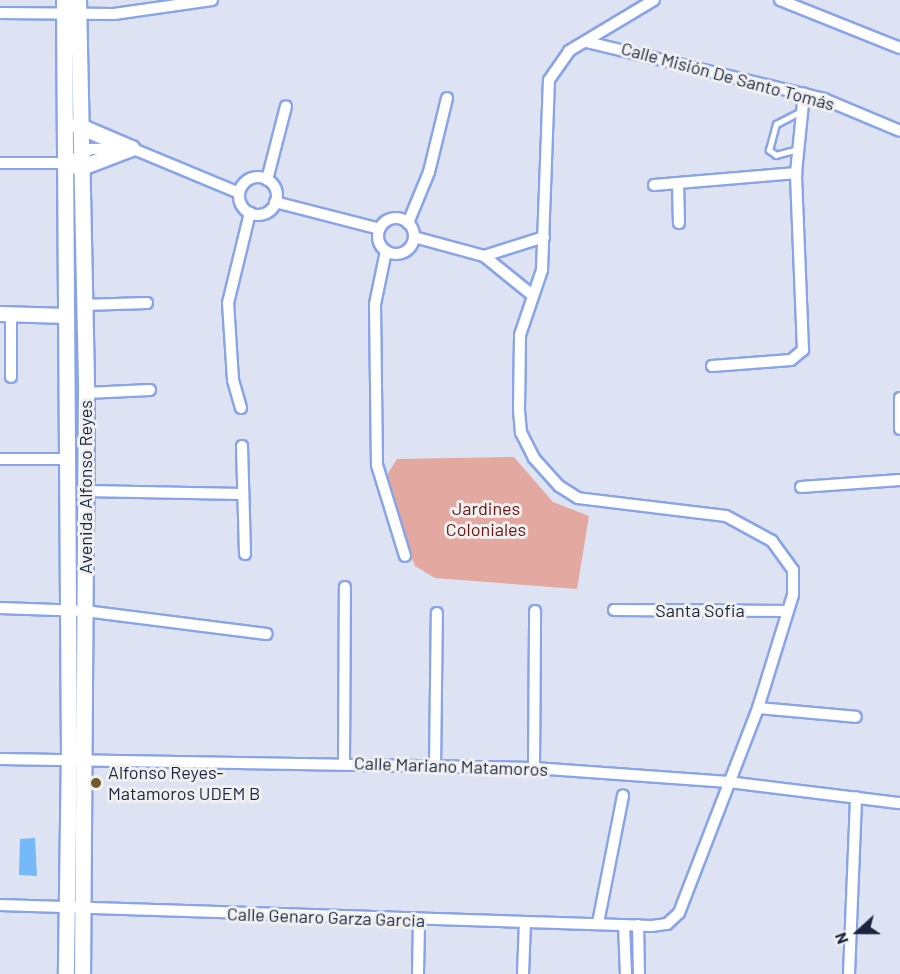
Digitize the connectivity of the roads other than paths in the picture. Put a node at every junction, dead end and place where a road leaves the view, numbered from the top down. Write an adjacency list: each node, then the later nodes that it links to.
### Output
1 (212, 0): 4 (street)
2 (654, 0): 6 (street)
3 (780, 0): 7 (street)
4 (71, 7): 5 (street); 12 (main road, Avenida Alfonso Reyes); 16 (main road, Avenida Alfonso Reyes)
5 (0, 13)
6 (587, 42): 8 (street, Calle Misión De Santo Tomás); 29 (street)
7 (900, 48)
8 (804, 93): 11 (street); 13 (street, Calle Misión De Santo Tomás)
9 (447, 98): 25 (street)
10 (286, 106): 19 (street)
11 (802, 111): 15 (street); 15 (lane)
12 (77, 125): 14 (main road); 16 (main road, Avenida Alfonso Reyes)
13 (900, 131)
14 (131, 148): 16 (main road); 22 (street)
15 (798, 149): 18 (street)
16 (75, 161): 17 (street); 34 (main road, Avenida Alfonso Reyes); 36 (main road, Avenida Alfonso Reyes)
17 (0, 162)
18 (796, 173): 20 (street); 37 (street)
19 (267, 180): 22 (street); 23 (street)
20 (678, 183): 21 (street); 26 (street)
21 (654, 185)
22 (239, 192): 24 (street)
23 (275, 202): 24 (street); 27 (street)
24 (250, 213): 42 (street)
25 (408, 222): 27 (street); 28 (street)
26 (679, 223)
27 (380, 229): 30 (street)
28 (414, 237): 30 (street); 31 (street)
29 (544, 237): 31 (street); 32 (street)
30 (386, 251): 52 (street)
31 (484, 256): 32 (street)
32 (531, 294): 59 (street)
33 (147, 303): 34 (street)
34 (83, 305): 40 (main road, Avenida Alfonso Reyes)
35 (6, 314): 36 (street); 38 (street)
36 (67, 316): 40 (main road); 46 (main road, Avenida Alfonso Reyes)
37 (712, 366)
38 (11, 377)
39 (150, 390): 40 (street)
40 (86, 393): 49 (main road, Avenida Alfonso Reyes)
41 (900, 398): 43 (street)
42 (241, 408)
43 (900, 429)
44 (242, 446): 50 (street)
45 (0, 459): 46 (street)
46 (68, 459): 55 (main road, Avenida Alfonso Reyes)
47 (900, 480): 48 (street)
48 (801, 487)
49 (85, 490): 50 (street); 57 (main road, Avenida Alfonso Reyes)
50 (243, 494): 51 (street)
51 (245, 554)
52 (405, 556)
53 (345, 587): 67 (street)
54 (0, 608): 55 (street)
55 (68, 610): 57 (street); 65 (main road, Avenida Alfonso Reyes)
56 (614, 610): 59 (street, Santa Sofia)
57 (85, 611): 61 (street); 66 (main road, Avenida Alfonso Reyes)
58 (535, 611): 69 (street)
59 (786, 611): 62 (street)
60 (437, 613): 68 (street)
61 (267, 633)
62 (758, 708): 63 (street); 70 (street)
63 (856, 717)
64 (0, 759): 65 (street, Calle Mariano Matamoros)
65 (69, 762): 66 (street, Calle Mariano Matamoros); 75 (main road, Avenida Alfonso Reyes)
66 (86, 762): 67 (street, Calle Mariano Matamoros); 76 (main road, Avenida Alfonso Reyes)
67 (344, 763): 68 (street, Calle Mariano Matamoros)
68 (435, 767): 69 (street, Calle Mariano Matamoros)
69 (534, 768): 70 (street, Calle Mariano Matamoros)
70 (728, 782): 72 (street, Calle Mariano Matamoros); 81 (street, Calle Genaro Garza Garcia)
71 (623, 795): 79 (street)
72 (856, 797): 73 (street, Calle Mariano Matamoros); 88 (street)
73 (900, 803)
74 (0, 905): 75 (street, Calle Genaro Garza Garcia)
75 (66, 908): 76 (street, Calle Genaro Garza Garcia); 82 (main road, Avenida Alfonso Reyes)
76 (83, 908): 77 (street, Calle Genaro Garza Garcia); 83 (main road, Avenida Alfonso Reyes)
77 (419, 920): 78 (street, Calle Genaro Garza Garcia); 84 (street)
78 (525, 922): 79 (street, Calle Genaro Garza Garcia); 85 (street)
79 (598, 923): 80 (street, Calle Genaro Garza Garcia)
80 (624, 925): 81 (street, Calle Genaro Garza Garcia); 86 (street)
81 (638, 925): 87 (street)
82 (66, 974)
83 (82, 974)
84 (418, 974)
85 (523, 974)
86 (626, 974)
87 (639, 974)
88 (849, 974)

